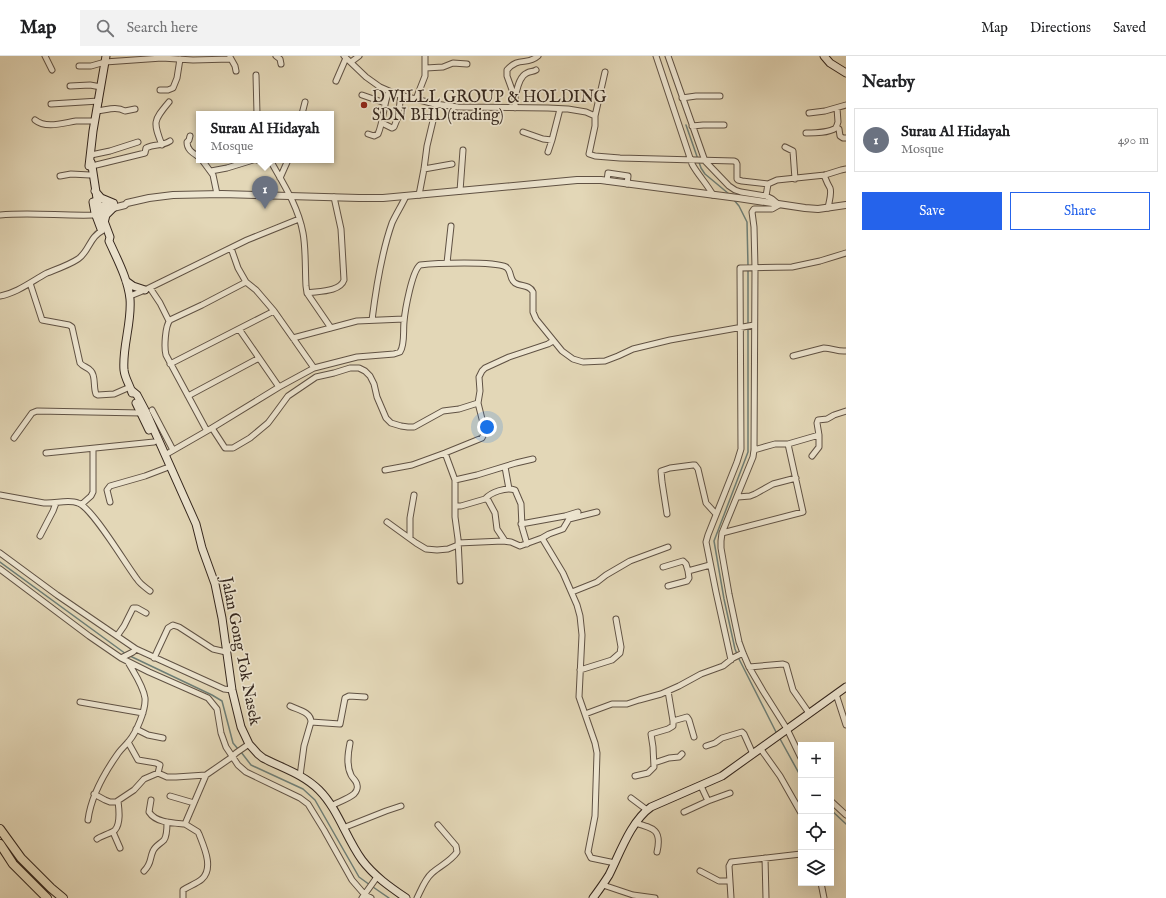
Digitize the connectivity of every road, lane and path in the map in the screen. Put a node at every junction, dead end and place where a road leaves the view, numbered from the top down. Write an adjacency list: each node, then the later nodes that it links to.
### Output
1 (45, 56): 20 (street)
2 (276, 56): 16 (street)
3 (359, 56): 15 (street)
4 (425, 56): 19 (street)
5 (538, 56): 34 (street)
6 (656, 56): 73 (street)
7 (668, 56): 35 (street)
8 (824, 56): 24 (main road)
9 (147, 57): 13 (street); 14 (street)
10 (231, 57): 12 (street); 22 (street)
11 (345, 57): 15 (street); 26 (street)
12 (192, 58): 14 (street)
13 (106, 59): 18 (street); 28 (main road)
14 (180, 59): 29 (street)
15 (351, 62): 30 (street)
16 (281, 64)
17 (467, 64): 19 (street)
18 (79, 66)
19 (426, 68): 36 (street)
20 (52, 70)
21 (536, 70): 34 (street)
22 (236, 71)
23 (605, 72): 52 (street)
24 (846, 73)
25 (256, 75): 49 (street)
26 (336, 81)
27 (70, 86): 28 (street)
28 (101, 87): 37 (main road)
29 (160, 90)
30 (389, 91): 32 (street); 40 (street)
31 (362, 95): 40 (street)
32 (401, 95): 36 (street); 55 (street)
33 (720, 96): 35 (street)
34 (515, 98): 44 (street)
35 (682, 98): 56 (street)
36 (416, 99): 42 (street)
37 (99, 101): 41 (street); 48 (main road)
38 (169, 102): 67 (street)
39 (305, 102): 50 (street)
40 (385, 103): 55 (street)
41 (51, 104)
42 (437, 104): 44 (street); 80 (street)
43 (846, 105): 45 (street)
44 (515, 108): 47 (street)
45 (837, 108): 51 (street); 58 (street)
46 (135, 109): 48 (street)
47 (560, 109): 52 (street); 64 (street)
48 (97, 111): 54 (main road)
49 (257, 111)
50 (303, 111)
51 (809, 113)
52 (595, 116): 73 (street)
53 (35, 120): 54 (street)
54 (95, 121): 72 (main road)
55 (382, 123): 61 (street)
56 (692, 126): 57 (street); 74 (street)
57 (724, 126)
58 (836, 127): 60 (street); 63 (street)
59 (523, 132): 64 (street)
60 (806, 133)
61 (368, 134)
62 (190, 136): 71 (street)
63 (846, 138)
64 (552, 140): 70 (street)
65 (170, 141): 67 (street)
66 (138, 142): 72 (street)
67 (162, 145): 72 (street)
68 (785, 147): 87 (street)
69 (463, 150): 91 (street)
70 (548, 152)
71 (196, 155)
72 (91, 158): 83 (main road, Jalan Gong Tok Nasek); 90 (main road, Jalan Gong Tok Nasek)
73 (692, 160): 74 (street); 95 (street)
74 (704, 161): 88 (street); 92 (street)
75 (204, 163): 82 (street)
76 (243, 163): 82 (street)
77 (271, 163): 86 (street)
78 (287, 163): 86 (street)
79 (452, 164): 80 (street)
80 (424, 169): 94 (street)
81 (846, 169): 84 (street)
82 (211, 171): 93 (street)
83 (90, 175): 85 (street); 104 (main road, Jalan Gong Tok Nasek)
84 (824, 175): 87 (street); 103 (street)
85 (60, 176)
86 (280, 178): 96 (street)
87 (795, 179): 89 (street)
88 (745, 182): 89 (street); 92 (street)
89 (768, 184): 98 (street)
90 (95, 191): 100 (main road); 104 (main road, Jalan Gong Tok Nasek)
91 (460, 191): 94 (street); 95 (street)
92 (745, 192): 98 (street)
93 (217, 194): 96 (street); 100 (street)
94 (419, 195): 97 (street)
95 (714, 195): 101 (street)
96 (291, 196): 99 (street); 106 (street)
97 (406, 196): 99 (street); 124 (street)
98 (766, 196): 101 (street)
99 (334, 197): 119 (street)
100 (114, 205): 104 (street); 107 (main road)
101 (779, 205): 103 (street); 114 (street)
102 (846, 205): 103 (street)
103 (828, 208)
104 (97, 209): 105 (street); 107 (main road, Jalan Gong Tok Nasek); 109 (main road, Jalan Gong Tok Nasek)
105 (0, 215)
106 (299, 219): 111 (street); 119 (street)
107 (104, 223): 110 (main road, Jalan Gong Tok Nasek)
108 (451, 226): 113 (street)
109 (102, 231): 110 (main road, Jalan Gong Tok Nasek); 117 (street)
110 (109, 241): 115 (main road, Jalan Gong Tok Nasek)
111 (231, 248): 116 (street); 118 (street)
112 (846, 253): 114 (street)
113 (447, 263): 123 (street); 131 (street)
114 (755, 268): 126 (street); 127 (street)
115 (126, 281): 118 (main road); 121 (main road, Jalan Gong Tok Nasek)
116 (246, 282): 122 (street); 125 (street)
117 (30, 283): 120 (street); 138 (street)
118 (148, 289): 121 (street); 125 (street)
119 (307, 293): 128 (street)
120 (0, 296)
121 (130, 296): 138 (main road, Jalan Gong Tok Nasek)
122 (274, 311): 129 (street); 130 (street)
123 (404, 319): 124 (street); 136 (street)
124 (372, 320): 128 (street)
125 (169, 321): 135 (street)
126 (754, 325): 127 (street); 151 (street)
127 (740, 327): 131 (street); 167 (street)
128 (331, 328): 130 (street)
129 (239, 329): 134 (street); 135 (street)
130 (293, 338): 136 (street)
131 (553, 341): 140 (street)
132 (846, 352): 133 (street)
133 (793, 356)
134 (259, 358): 137 (street); 139 (street)
135 (170, 364): 139 (street)
136 (314, 368): 137 (street)
137 (279, 388): 143 (street)
138 (130, 389): 142 (main road, Jalan Gong Tok Nasek)
139 (188, 396): 144 (street)
140 (478, 404): 143 (street); 153 (street)
141 (846, 411): 145 (street)
142 (146, 412): 146 (street); 147 (main road, Jalan Gong Tok Nasek); 150 (street); 155 (main road, Jalan Gong Tok Nasek)
143 (212, 428): 144 (street)
144 (207, 431): 150 (street)
145 (819, 435): 148 (street); 154 (street)
146 (14, 438)
147 (154, 442): 149 (street); 155 (main road, Jalan Gong Tok Nasek)
148 (788, 444): 151 (street); 159 (street)
149 (93, 449): 152 (street); 169 (street)
150 (173, 450): 155 (street)
151 (754, 450): 164 (street)
152 (46, 453)
153 (445, 453): 158 (street); 160 (street)
154 (812, 456)
155 (164, 459): 166 (street); 178 (main road, Jalan Gong Tok Nasek); 178 (main road, Jalan Gong Tok Nasek)
156 (533, 459): 157 (street)
157 (505, 467): 160 (street); 161 (street)
158 (385, 470)
159 (796, 478): 164 (street); 179 (street)
160 (455, 480): 170 (street)
161 (509, 489): 165 (street); 177 (street)
162 (0, 495): 168 (street)
163 (414, 495): 181 (street)
164 (738, 497): 179 (street)
165 (485, 499): 170 (street); 183 (street)
166 (110, 502)
167 (721, 503): 171 (street); 175 (street)
168 (56, 504): 169 (street); 180 (street)
169 (82, 504): 194 (street)
170 (455, 506): 184 (street)
171 (708, 507): 174 (street); 175 (street)
172 (578, 512): 177 (street)
173 (597, 512): 182 (street)
174 (667, 514)
175 (716, 514): 188 (street)
176 (387, 522): 181 (street)
177 (521, 524): 185 (street)
178 (197, 532): 200 (main road, Jalan Gong Tok Nasek)
179 (722, 533): 201 (street)
180 (40, 536)
181 (410, 538): 184 (street)
182 (542, 538): 185 (street); 195 (street)
183 (505, 541): 184 (street); 185 (street)
184 (458, 544): 192 (street)
185 (527, 544)
186 (668, 547): 195 (street)
187 (0, 553): 198 (street)
188 (710, 565): 191 (street); 204 (street)
189 (663, 567): 191 (street)
190 (0, 569): 203 (street)
191 (688, 571): 193 (street)
192 (460, 580)
193 (668, 586)
194 (150, 591)
195 (572, 592): 206 (street)
196 (146, 613): 198 (street)
197 (616, 620): 206 (street)
198 (117, 636): 199 (street)
199 (134, 651): 202 (street); 203 (street)
200 (226, 652): 202 (street); 208 (main road, Jalan Gong Tok Nasek)
201 (742, 654): 204 (street); 205 (street)
202 (154, 658): 208 (street)
203 (125, 659): 214 (street); 232 (street)
204 (732, 659): 209 (street)
205 (749, 668): 215 (street); 221 (street)
206 (580, 670): 216 (street)
207 (846, 686): 210 (main road)
208 (232, 690): 226 (main road, Jalan Gong Tok Nasek)
209 (668, 691): 216 (street); 217 (street)
210 (836, 694): 215 (main road); 219 (street)
211 (365, 697): 218 (street)
212 (80, 702): 214 (street)
213 (290, 706): 218 (street)
214 (143, 713): 220 (street)
215 (809, 713): 221 (main road)
216 (585, 714): 268 (street)
217 (673, 721): 222 (street); 233 (street)
218 (311, 722): 236 (street)
219 (846, 725)
220 (136, 729): 223 (street); 224 (street)
221 (786, 730): 228 (main road); 229 (street)
222 (694, 736)
223 (163, 738)
224 (128, 742): 234 (street); 240 (street)
225 (350, 743): 248 (street)
226 (246, 746): 232 (street); 236 (main road, Jalan Gong Tok Nasek)
227 (706, 746): 231 (street)
228 (760, 748): 231 (main road); 250 (street)
229 (798, 752)
230 (682, 754): 233 (street)
231 (753, 754): 238 (main road)
232 (234, 755): 235 (street); 275 (street)
233 (654, 763): 237 (street)
234 (158, 773): 235 (street); 244 (street)
235 (206, 775): 246 (street)
236 (300, 776): 248 (main road, Jalan Gong Tok Nasek)
237 (635, 776)
238 (701, 786): 245 (street); 251 (main road)
239 (730, 793): 245 (street)
240 (94, 794): 244 (street); 254 (street)
241 (170, 796): 246 (street)
242 (631, 798): 251 (street)
243 (151, 800): 255 (street)
244 (118, 801): 261 (street)
245 (708, 801): 252 (street)
246 (194, 803): 257 (street)
247 (834, 804): 253 (street)
248 (331, 806): 259 (main road, Jalan Gong Tok Nasek)
249 (401, 806): 259 (street)
250 (798, 808)
251 (647, 810): 256 (main road)
252 (684, 812)
253 (846, 815)
254 (88, 820)
255 (168, 822): 257 (street); 269 (street)
256 (635, 823): 265 (street); 268 (main road)
257 (185, 824): 278 (street)
258 (438, 825): 281 (street)
259 (343, 828): 271 (main road, Jalan Gong Tok Nasek)
260 (0, 829): 277 (main road)
261 (113, 832): 262 (street); 264 (street)
262 (97, 839)
263 (0, 844): 276 (main road)
264 (120, 848)
265 (657, 852)
266 (798, 854): 267 (street)
267 (765, 858): 272 (street); 285 (street)
268 (615, 863): 273 (main road)
269 (144, 871)
270 (700, 871): 272 (street)
271 (375, 880): 275 (street); 280 (main road, Jalan Gong Tok Nasek)
272 (730, 881): 284 (street)
273 (603, 885): 282 (main road); 283 (street)
274 (822, 886): 286 (street)
275 (365, 895): 279 (street)
276 (47, 898)
277 (63, 898)
278 (183, 898)
279 (371, 898)
280 (406, 898)
281 (417, 898)
282 (594, 898)
283 (655, 898)
284 (731, 898)
285 (766, 898)
286 (824, 898)

